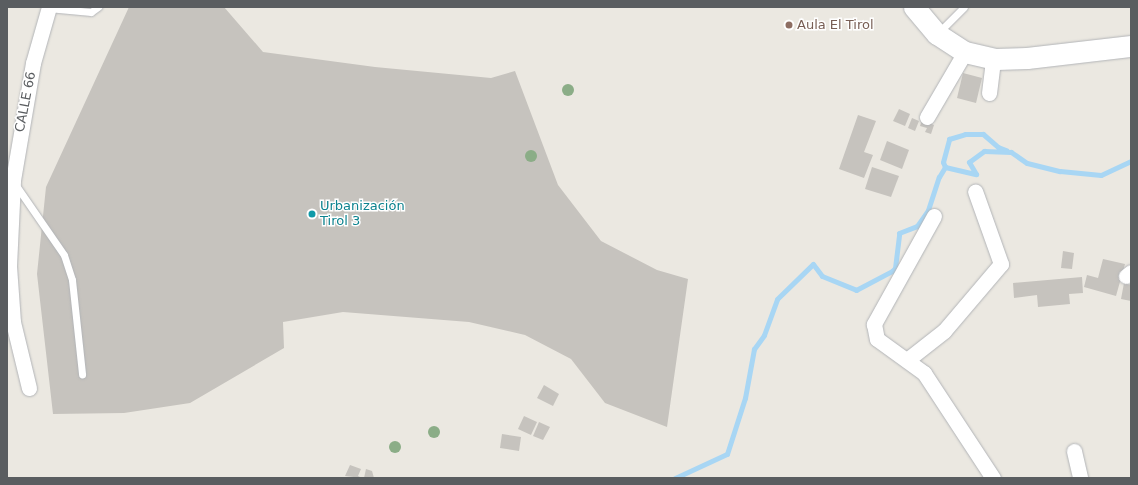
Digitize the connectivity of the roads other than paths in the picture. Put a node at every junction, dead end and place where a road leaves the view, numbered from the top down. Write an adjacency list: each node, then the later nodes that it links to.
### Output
1 (49, 7): 2 (lane); 11 (street, CALLE 66)
2 (98, 7)
3 (914, 7): 5 (main road)
4 (964, 7): 5 (lane)
5 (937, 34): 7 (main road)
6 (1131, 46): 8 (main road)
7 (965, 52): 8 (main road); 10 (street)
8 (993, 58): 9 (street)
9 (989, 93)
10 (927, 117)
11 (13, 180): 15 (lane); 16 (street, CALLE 66)
12 (975, 191): 14 (street)
13 (934, 216): 14 (street)
14 (907, 360): 18 (street)
15 (82, 374)
16 (29, 388)
17 (1074, 451): 19 (street)
18 (993, 478)
19 (1080, 478)

